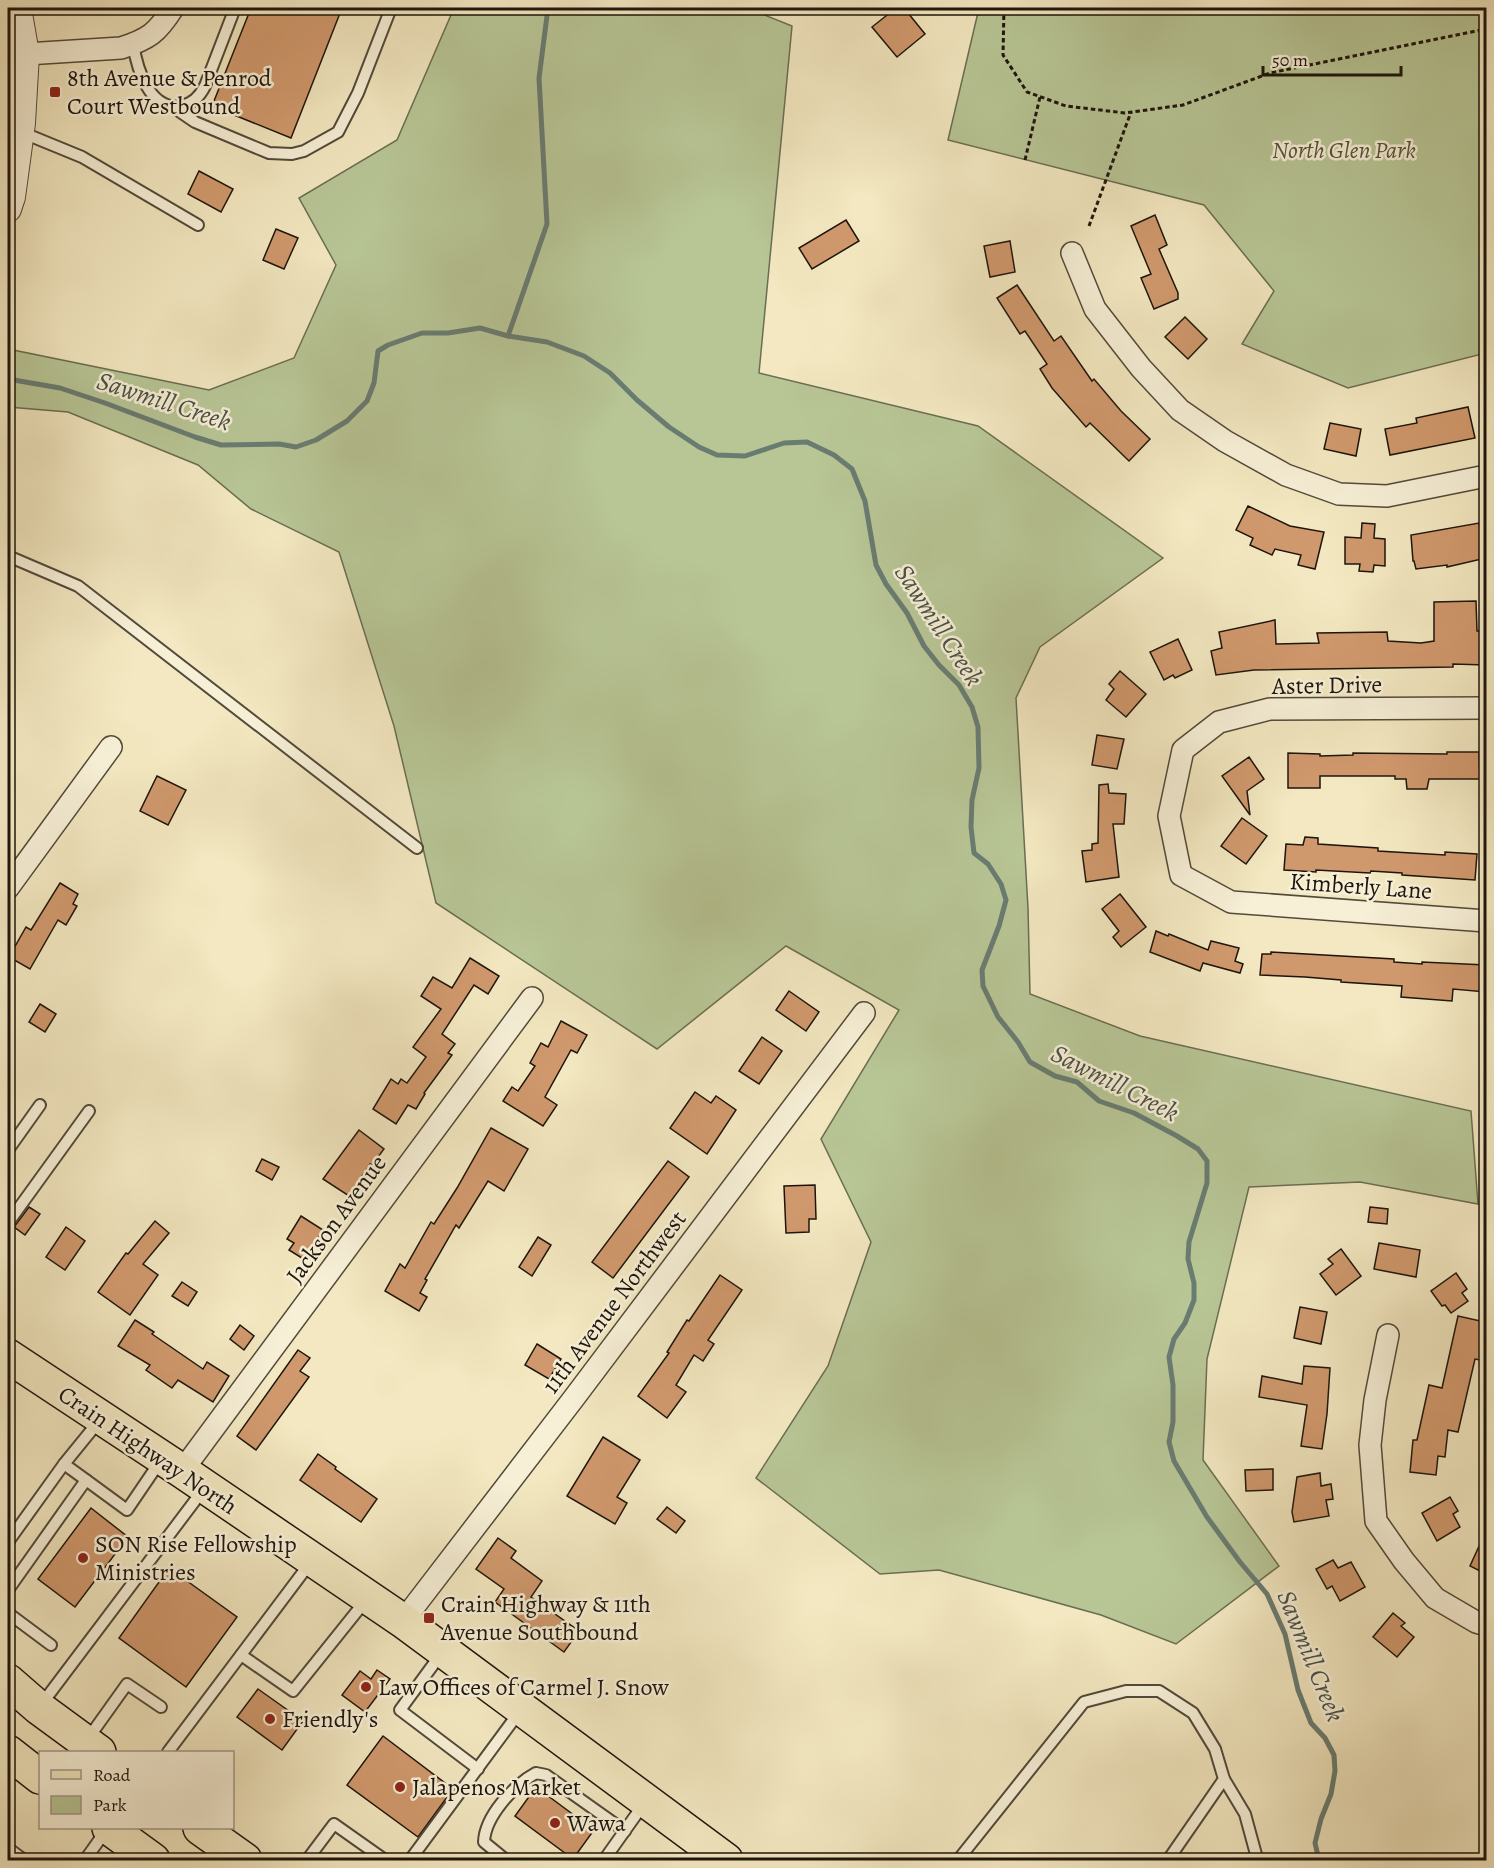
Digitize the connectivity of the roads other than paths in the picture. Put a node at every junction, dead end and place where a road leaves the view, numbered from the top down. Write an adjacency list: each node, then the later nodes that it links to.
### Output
1 (18, 8): 6 (street)
2 (173, 8): 5 (street)
3 (235, 8): 7 (lane)
4 (391, 8): 7 (lane)
5 (133, 44): 6 (street); 7 (lane)
6 (26, 54): 8 (street)
7 (173, 107)
8 (21, 132): 9 (street); 10 (lane)
9 (8, 209)
10 (198, 225)
11 (1072, 253): 12 (street)
12 (1486, 476)
13 (8, 556): 16 (lane)
14 (1486, 708): 18 (street, Aster Drive)
15 (111, 747): 17 (street)
16 (417, 848)
17 (8, 888)
18 (1231, 902): 19 (street, Kimberly Lane)
19 (1486, 921)
20 (532, 998): 30 (street, Jackson Avenue)
21 (864, 1013): 37 (street, 11th Avenue Northwest)
22 (40, 1106): 24 (lane)
23 (89, 1111): 25 (lane)
24 (8, 1150)
25 (8, 1223)
26 (1388, 1335): 38 (street)
27 (8, 1356): 28 (main road, Crain Highway North)
28 (101, 1419): 29 (lane); 30 (main road, Crain Highway North)
29 (64, 1464): 31 (lane); 32 (lane)
30 (183, 1472): 31 (lane); 33 (main road, Crain Highway North); 44 (lane)
31 (86, 1480): 34 (lane)
32 (8, 1542)
33 (313, 1560): 35 (main road, Crain Highway North); 41 (lane)
34 (8, 1590)
35 (368, 1597): 37 (main road, Crain Highway North); 41 (lane)
36 (8, 1613): 39 (lane)
37 (403, 1621): 40 (main road, Crain Highway North)
38 (1486, 1625)
39 (51, 1645)
40 (443, 1651): 45 (main road, Crain Highway North); 49 (lane)
41 (241, 1655): 47 (lane)
42 (8, 1681): 44 (main road)
43 (161, 1707): 46 (lane)
44 (39, 1708): 46 (main road)
45 (521, 1709): 49 (lane); 52 (main road, Crain Highway North)
46 (92, 1747)
47 (169, 1751)
48 (8, 1752): 50 (main road)
49 (478, 1769): 64 (lane)
50 (39, 1776)
51 (1224, 1779): 68 (lane); 69 (lane); 70 (lane)
52 (645, 1802): 56 (lane); 67 (main road, Crain Highway North)
53 (107, 1829): 59 (lane)
54 (111, 1829): 60 (main road)
55 (203, 1829): 61 (main road)
56 (625, 1831): 65 (lane); 66 (lane)
57 (8, 1848): 58 (lane)
58 (24, 1860)
59 (85, 1860)
60 (153, 1860)
61 (245, 1860)
62 (308, 1860): 63 (lane)
63 (385, 1860)
64 (410, 1860)
65 (506, 1860)
66 (604, 1860)
67 (726, 1860)
68 (958, 1860)
69 (1168, 1860)
70 (1255, 1860)

